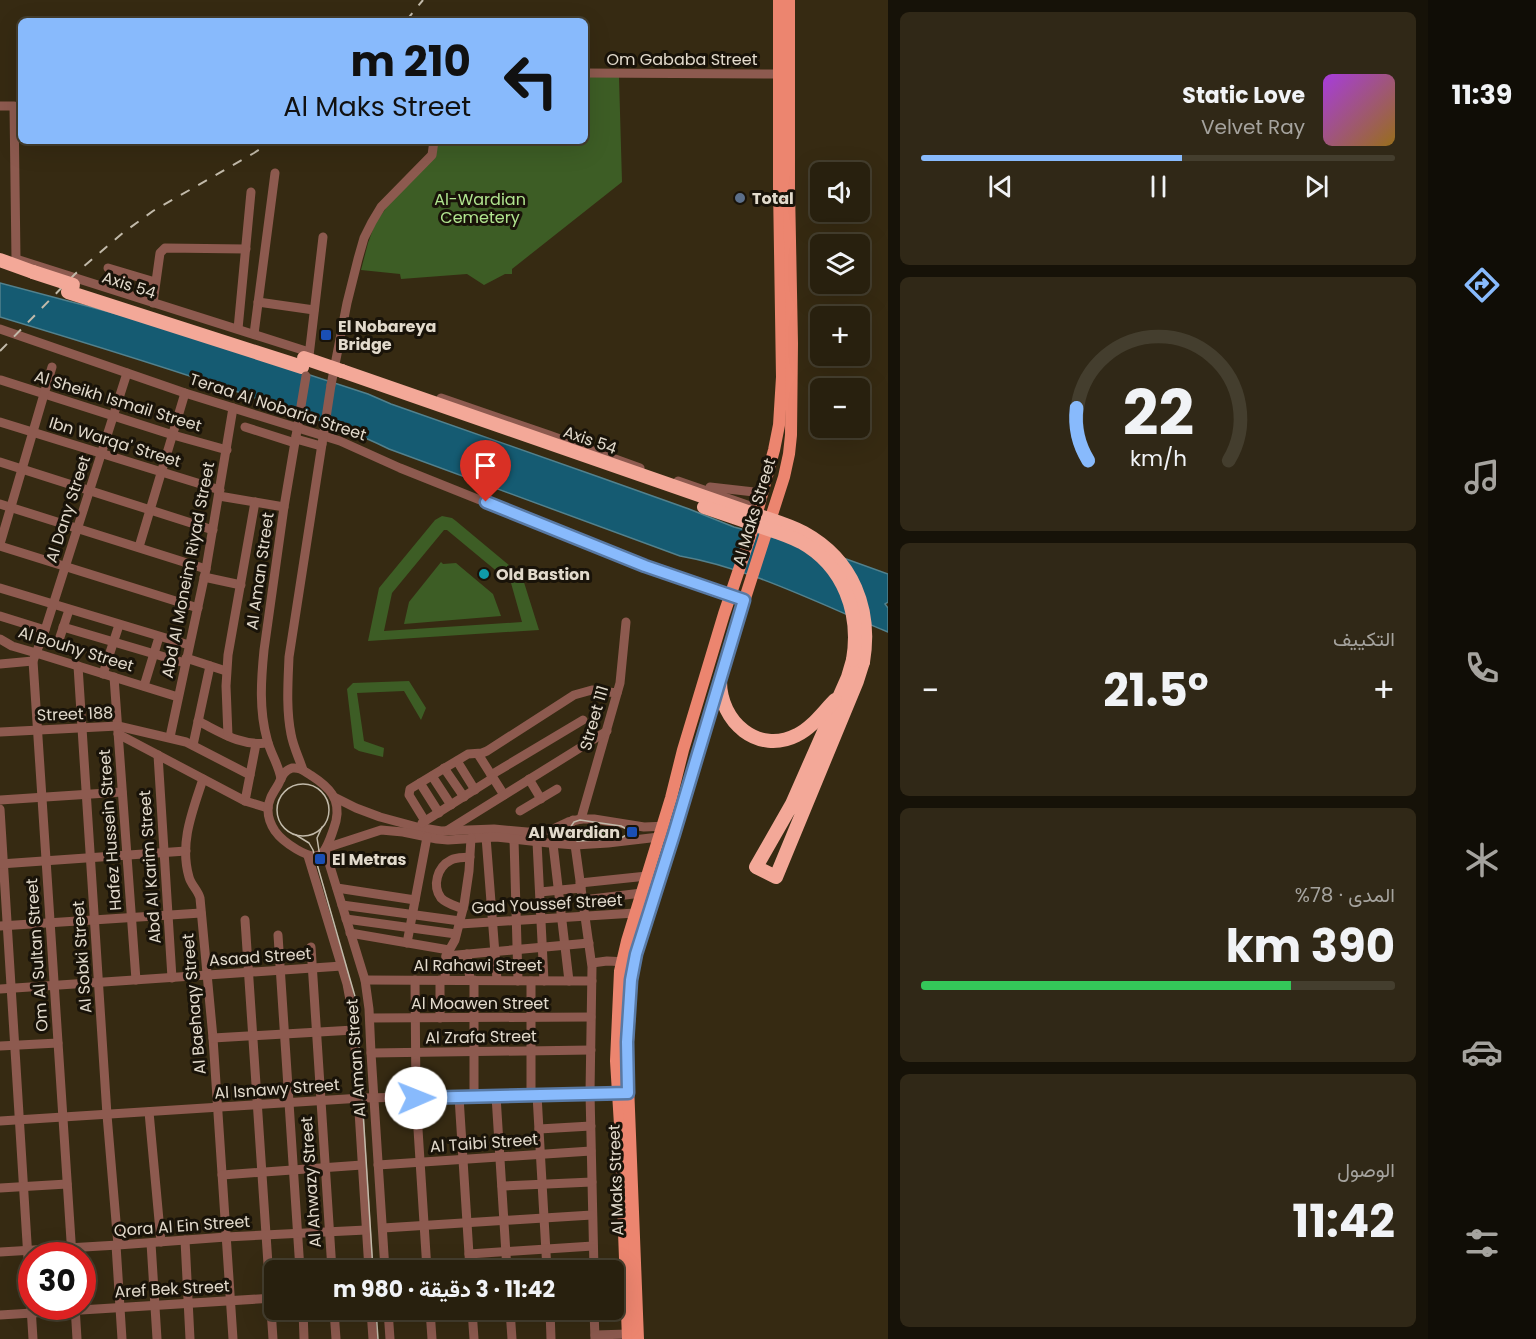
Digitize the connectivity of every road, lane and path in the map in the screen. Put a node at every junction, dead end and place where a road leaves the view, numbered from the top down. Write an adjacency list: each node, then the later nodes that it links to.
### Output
1 (779, 0): 4 (main road, Al Maks Street)
2 (789, 0): 19 (main road, Al Maks Street)
3 (588, 73): 4 (street, Om Gababa Street)
4 (780, 74): 19 (main road, Al Maks Street)
5 (0, 106): 17 (street)
6 (434, 144): 26 (street)
7 (274, 173): 16 (street)
8 (251, 192): 10 (street)
9 (323, 237): 18 (street, Al Aman Street)
10 (246, 249): 15 (street); 21 (street)
11 (0, 260): 14 (highway, Axis 54)
12 (108, 268): 15 (street)
13 (0, 269): 14 (highway, Axis 54)
14 (31, 275): 23 (highway, Axis 54, bridge)
15 (155, 282): 17 (street)
16 (258, 302): 18 (street); 22 (street)
17 (153, 303): 21 (street)
18 (314, 310): 23 (street, Al Aman Street)
19 (786, 312): 47 (main road, Al Maks Street); 63 (main road, Al Maks Street)
20 (0, 329): 25 (street, Teraa Al Nobaria Street)
21 (238, 329): 22 (street)
22 (255, 334): 23 (street)
23 (305, 363): 26 (highway, Axis 54); 37 (street, Al Aman Street, bridge)
24 (52, 367): 29 (street)
25 (127, 373): 28 (street, Teraa Al Nobaria Street); 32 (street, Al Dany Street)
26 (338, 378): 38 (street, bridge); 53 (highway, Axis 54)
27 (1, 380): 29 (street, Al Sheikh Ismail Street)
28 (185, 393): 31 (street, Teraa Al Nobaria Street); 36 (street)
29 (44, 394): 32 (street, Al Sheikh Ismail Street); 35 (street)
30 (441, 398): 44 (street)
31 (233, 408): 39 (street, Abd Al Moneim Riyad Street); 62 (street, Teraa Al Nobaria Street)
32 (113, 416): 36 (street, Al Sheikh Ismail Street); 40 (street, Al Dany Street)
33 (0, 422): 35 (street, Ibn Warqa' Street)
34 (245, 427): 37 (street)
35 (33, 432): 40 (street, Ibn Warqa' Street); 42 (street)
36 (173, 435): 39 (street, Al Sheikh Ismail Street); 43 (street)
37 (296, 440): 38 (street); 50 (street, Al Aman Street)
38 (322, 445): 110 (street)
39 (227, 450): 46 (street, Abd Al Moneim Riyad Street)
40 (101, 454): 43 (street, Ibn Warqa' Street); 45 (street, Al Dany Street)
41 (0, 462): 42 (street)
42 (22, 469): 45 (street); 51 (street)
43 (162, 473): 46 (street, Ibn Warqa' Street); 52 (street)
44 (690, 484): 47 (street); 53 (street)
45 (89, 491): 52 (street); 54 (street, Al Dany Street)
46 (220, 493): 48 (street, Ibn Warqa' Street); 55 (street, Abd Al Moneim Riyad Street)
47 (763, 494): 53 (main road, Al Maks Street)
48 (255, 502): 50 (street, Ibn Warqa' Street); 60 (street)
49 (0, 504): 51 (street)
50 (284, 507): 101 (street, Al Aman Street)
51 (11, 508): 54 (street); 56 (street)
52 (150, 511): 55 (street); 57 (street)
53 (751, 518): 62 (main road, Al Maks Street); 80 (highway, Axis 54, bridge)
54 (77, 529): 57 (street); 58 (street, Al Dany Street)
55 (213, 530): 59 (street, Abd Al Moneim Riyad Street)
56 (0, 545): 58 (street)
57 (139, 547): 59 (street)
58 (65, 567): 64 (street, Al Dany Street); 65 (street)
59 (205, 573): 60 (street); 65 (street, Abd Al Moneim Riyad Street)
60 (241, 585): 84 (street)
61 (0, 588): 64 (street)
62 (731, 590): 63 (street, Teraa Al Nobaria Street); 104 (main road, Al Maks Street)
63 (746, 594): 87 (main road, Al Maks Street)
64 (53, 605): 66 (street); 71 (street, Al Dany Street)
65 (198, 608): 76 (street, Abd Al Moneim Riyad Street)
66 (69, 610): 69 (street); 70 (street)
67 (0, 616): 71 (street)
68 (626, 622): 90 (street, Street 111)
69 (118, 625): 72 (street); 75 (street)
70 (63, 627): 74 (street); 75 (street)
71 (45, 630): 78 (street, Al Dany Street)
72 (159, 637): 76 (street); 77 (street)
73 (0, 639): 78 (street, Al Bouhy Street)
74 (58, 640)
75 (113, 642): 77 (street); 85 (street)
76 (189, 645): 79 (street, Abd Al Moneim Riyad Street)
77 (154, 654): 79 (street); 88 (street)
78 (34, 657): 81 (street); 82 (street, Al Bouhy Street); 95 (street, Om Al Sultan Street)
79 (186, 661): 83 (street); 91 (street, Abd Al Moneim Riyad Street)
80 (858, 661): 89 (highway, Axis 54); 89 (highway, Axis 54)
81 (0, 664)
82 (78, 666): 85 (street, Al Bouhy Street); 94 (street, Al Sobki Street)
83 (210, 666): 84 (street); 93 (street)
84 (226, 671): 99 (street)
85 (103, 674): 86 (street, Al Bouhy Street)
86 (114, 677): 88 (street, Al Bouhy Street); 96 (street, Hafez Hussein Street)
87 (720, 681): 89 (highway); 106 (main road, Al Maks Street)
88 (144, 686): 91 (street, Al Bouhy Street)
89 (842, 691)
90 (617, 693): 97 (street, Street 111); 105 (street)
91 (178, 697): 100 (street, Abd Al Moneim Riyad Street)
92 (583, 720): 113 (street)
93 (198, 722): 99 (street); 103 (street)
94 (82, 728): 95 (street, Street 188); 96 (street, Street 188); 121 (street, Al Sobki Street)
95 (38, 730): 98 (street, Street 188); 124 (street, Om Al Sultan Street)
96 (118, 730): 100 (street, Street 188); 107 (street); 120 (street, Hafez Hussein Street)
97 (607, 731): 116 (street); 135 (street, Street 111)
98 (0, 732)
99 (228, 736): 102 (street)
100 (170, 737): 103 (street, Street 188)
101 (268, 743): 102 (street); 115 (street, Al Aman Street)
102 (256, 744): 111 (street)
103 (193, 745): 111 (street, Street 188)
104 (683, 750): 106 (main road); 140 (main road, Al Maks Street)
105 (478, 754): 108 (street); 113 (street)
106 (698, 754): 137 (main road, Al Maks Street)
107 (158, 755): 114 (street); 150 (street, Abd Al Karim Street)
108 (456, 761): 109 (street); 118 (street)
109 (444, 768): 112 (street); 125 (street)
110 (303, 770): 115 (street); 123 (street)
111 (250, 775): 128 (street)
112 (432, 776): 117 (street); 129 (street)
113 (492, 776): 118 (street); 122 (street)
114 (203, 779): 128 (street); 149 (street, Al Baehaqy Street)
115 (281, 779): 130 (street)
116 (529, 779): 122 (street); 126 (street)
117 (420, 783): 133 (street); 136 (street)
118 (476, 789): 125 (street)
119 (557, 789): 126 (street)
120 (122, 792): 121 (street); 151 (street, Hafez Hussein Street)
121 (86, 794): 124 (street); 153 (street, Al Sobki Street)
122 (504, 795): 139 (street)
123 (334, 796): 134 (street); 148 (street)
124 (42, 797): 127 (street); 155 (street, Om Al Sultan Street)
125 (464, 797): 129 (street)
126 (541, 799): 132 (street)
127 (0, 800)
128 (245, 801): 130 (street)
129 (451, 805): 133 (street)
130 (268, 807): 152 (street)
131 (0, 809): 156 (street)
132 (520, 812)
133 (439, 813): 136 (street)
134 (388, 819): 136 (street); 138 (street)
135 (577, 820): 139 (street); 140 (street); 147 (street)
136 (421, 824): 139 (street)
137 (676, 828): 140 (street); 196 (main road, Al Maks Street)
138 (387, 830): 141 (street); 148 (street)
139 (447, 831)
140 (660, 832): 147 (street); 157 (main road, Al Maks Street)
141 (427, 837): 143 (street); 163 (street)
142 (486, 837): 143 (street); 144 (street); 180 (street)
143 (471, 838): 154 (street)
144 (514, 839): 145 (street); 178 (street)
145 (537, 842): 146 (street); 161 (street)
146 (553, 844): 147 (street); 160 (street)
147 (575, 845): 158 (street)
148 (326, 849): 152 (street); 159 (street, Al Aman Street)
149 (186, 851): 150 (street); 168 (street, Al Baehaqy Street)
150 (164, 852): 151 (street); 169 (street, Abd Al Karim Street)
151 (127, 855): 153 (street); 172 (street, Hafez Hussein Street)
152 (308, 856): 198 (street, Al Aman Street)
153 (90, 857): 155 (street); 176 (street, Al Sobki Street)
154 (470, 857): 166 (street); 166 (street)
155 (46, 861): 156 (street); 181 (street, Om Al Sultan Street)
156 (2, 864): 182 (street)
157 (647, 876): 158 (street); 162 (main road, Al Maks Street)
158 (580, 885): 160 (street); 164 (street)
159 (337, 888): 163 (street); 165 (street, Al Aman Street)
160 (558, 890): 161 (street); 173 (street)
161 (540, 892): 175 (street)
162 (642, 893): 164 (street); 167 (main road, Al Maks Street)
163 (415, 900): 170 (street)
164 (583, 900): 171 (street)
165 (342, 906): 170 (street, Gad Youssef Street); 174 (street, Al Aman Street)
166 (463, 909): 179 (street)
167 (635, 913): 171 (street, Gad Youssef Street); 196 (main road, Al Maks Street)
168 (201, 914): 169 (street); 202 (street, Al Baehaqy Street)
169 (168, 915): 172 (street); 203 (street, Abd Al Karim Street)
170 (412, 915): 179 (street, Gad Youssef Street); 183 (street)
171 (585, 916): 173 (street, Gad Youssef Street); 188 (street)
172 (132, 918): 176 (street); 204 (street, Hafez Hussein Street)
173 (561, 918): 175 (street, Gad Youssef Street); 189 (street)
174 (346, 919): 183 (street); 184 (street, Al Aman Street)
175 (541, 919): 178 (street, Gad Youssef Street); 191 (street)
176 (94, 920): 181 (street); 215 (street, Al Sobki Street)
177 (245, 920): 201 (street)
178 (516, 920): 180 (street, Gad Youssef Street); 192 (street)
179 (460, 922): 180 (street, Gad Youssef Street); 185 (street)
180 (492, 922): 193 (street)
181 (50, 923): 182 (street); 216 (street, Om Al Sultan Street)
182 (4, 926): 217 (street)
183 (410, 928): 185 (street); 187 (street)
184 (350, 933): 187 (street); 205 (street, Al Aman Street)
185 (456, 934): 194 (street)
186 (278, 935): 200 (street)
187 (407, 943): 194 (street)
188 (589, 943): 189 (street); 197 (street)
189 (564, 945): 191 (street); 213 (street)
190 (311, 947): 199 (street, Al Ahwazy Street)
191 (543, 947): 192 (street); 212 (street)
192 (518, 950): 193 (street); 210 (street)
193 (495, 951): 195 (street); 209 (street)
194 (447, 953): 195 (street); 207 (street)
195 (467, 954): 208 (street)
196 (628, 962): 197 (street); 239 (main road, Al Maks Street)
197 (592, 963): 214 (street)
198 (342, 966): 199 (street, Asaad Street); 225 (street, Al Aman Street)
199 (312, 968): 200 (street, Asaad Street); 226 (street, Al Ahwazy Street)
200 (280, 971): 201 (street, Asaad Street); 227 (street)
201 (249, 973): 202 (street, Asaad Street); 228 (street)
202 (207, 976): 203 (street, Asaad Street); 229 (street, Al Baehaqy Street)
203 (172, 978): 204 (street, Asaad Street)
204 (136, 980): 215 (street, Asaad Street)
205 (365, 980): 206 (street, Al Rahawi Street); 220 (street, Al Aman Street)
206 (415, 980): 207 (street, Al Rahawi Street); 221 (street)
207 (443, 980): 208 (street, Al Rahawi Street); 222 (street)
208 (472, 980): 209 (street, Al Rahawi Street); 223 (street)
209 (497, 981): 210 (street, Al Rahawi Street)
210 (518, 981): 211 (street, Al Rahawi Street)
211 (531, 981): 212 (street, Al Rahawi Street); 224 (street)
212 (544, 981): 213 (street, Al Rahawi Street)
213 (568, 981): 214 (street, Al Rahawi Street)
214 (592, 981): 219 (street)
215 (98, 983): 216 (street, Asaad Street); 252 (street, Al Sobki Street)
216 (54, 986): 217 (street, Asaad Street); 230 (street, Om Al Sultan Street)
217 (11, 988): 218 (street, Asaad Street); 231 (street)
218 (0, 989)
219 (591, 1017): 224 (street, Al Moawen Street); 233 (street)
220 (370, 1018): 221 (street, Al Moawen Street); 237 (street, Al Aman Street)
221 (416, 1018): 222 (street, Al Moawen Street); 235 (street)
222 (440, 1018): 223 (street, Al Moawen Street)
223 (474, 1018): 224 (street, Al Moawen Street); 236 (street)
224 (531, 1018): 234 (street)
225 (354, 1030): 226 (street); 246 (street, Al Aman Street)
226 (316, 1032): 227 (street); 247 (street, Al Ahwazy Street)
227 (285, 1034): 228 (street); 248 (street)
228 (253, 1036): 229 (street); 249 (street)
229 (213, 1038): 250 (street, Al Baehaqy Street)
230 (58, 1043): 231 (street); 253 (street, Om Al Sultan Street)
231 (15, 1045): 232 (street); 254 (street)
232 (0, 1046)
233 (591, 1050): 234 (street, Al Zrafa Street); 238 (street)
234 (531, 1051): 236 (street, Al Zrafa Street); 240 (street)
235 (416, 1052): 236 (street, Al Zrafa Street); 237 (street, Al Zrafa Street); 245 (street)
236 (474, 1052): 241 (street)
237 (371, 1053): 244 (street, Al Aman Street)
238 (590, 1093): 239 (street, Al Isnawy Street); 240 (street, Al Isnawy Street); 256 (street)
239 (623, 1093): 308 (main road, Al Maks Street); 331 (main road, Al Maks Street)
240 (534, 1095): 242 (street, Al Isnawy Street); 257 (street)
241 (474, 1096): 242 (street, Al Isnawy Street); 243 (street, Al Isnawy Street)
242 (496, 1096): 260 (street)
243 (459, 1097): 245 (street, Al Isnawy Street); 261 (street)
244 (374, 1098): 245 (street, Al Isnawy Street); 246 (street, Al Isnawy Street); 264 (street, Al Aman Street)
245 (416, 1098): 262 (street)
246 (357, 1099): 247 (street, Al Isnawy Street); 263 (street, Al Aman Street)
247 (321, 1101): 248 (street, Al Isnawy Street); 265 (street, Al Ahwazy Street)
248 (289, 1103): 249 (street, Al Isnawy Street); 266 (street)
249 (257, 1105): 250 (street, Al Isnawy Street); 267 (street)
250 (217, 1108): 251 (street, Al Isnawy Street); 268 (street, Al Baehaqy Street)
251 (149, 1112): 252 (street, Al Isnawy Street); 289 (street)
252 (107, 1115): 253 (street, Al Isnawy Street); 290 (street, Al Sobki Street)
253 (63, 1117): 254 (street, Al Isnawy Street); 270 (street, Om Al Sultan Street)
254 (20, 1120): 255 (street, Al Isnawy Street); 273 (street)
255 (0, 1121)
256 (591, 1126): 257 (street); 258 (street)
257 (539, 1129): 259 (street)
258 (591, 1151): 259 (street, Al Taibi Street); 269 (street)
259 (540, 1154): 260 (street, Al Taibi Street); 271 (street)
260 (500, 1157): 261 (street, Al Taibi Street); 272 (street)
261 (463, 1160): 262 (street, Al Taibi Street); 278 (street)
262 (420, 1162): 264 (street, Al Taibi Street); 279 (street)
263 (362, 1165): 265 (street); 281 (street, Al Aman Street)
264 (378, 1165): 280 (street, Al Aman Street)
265 (325, 1168): 266 (street); 282 (street, Al Ahwazy Street)
266 (293, 1170): 267 (street); 283 (street)
267 (262, 1172): 268 (street); 284 (street)
268 (222, 1175): 285 (street, Al Baehaqy Street)
269 (592, 1182): 271 (street); 275 (street)
270 (67, 1184): 273 (street); 288 (street, Om Al Sultan Street)
271 (542, 1185): 272 (street); 276 (street)
272 (502, 1186): 277 (street)
273 (24, 1187): 274 (street); 287 (street)
274 (0, 1188)
275 (592, 1215): 276 (street); 291 (street)
276 (544, 1218): 277 (street); 293 (street)
277 (504, 1221): 278 (street); 296 (street)
278 (467, 1223): 279 (street); 297 (street)
279 (424, 1226): 280 (street); 303 (street)
280 (383, 1228): 302 (street, Al Aman Street)
281 (366, 1230): 282 (street, Qora Al Ein Street); 301 (street, Al Aman Street)
282 (329, 1233): 283 (street, Qora Al Ein Street); 300 (street, Al Ahwazy Street)
283 (298, 1234): 284 (street, Qora Al Ein Street); 299 (street)
284 (266, 1236): 285 (street, Qora Al Ein Street); 298 (street)
285 (226, 1237): 286 (street, Qora Al Ein Street); 311 (street, Al Baehaqy Street)
286 (185, 1240): 289 (street, Qora Al Ein Street); 312 (street)
287 (27, 1242)
288 (71, 1242)
289 (156, 1242): 290 (street, Qora Al Ein Street); 313 (street)
290 (117, 1245): 292 (street, Qora Al Ein Street); 315 (street, Al Sobki Street)
291 (593, 1246): 293 (street); 307 (street)
292 (96, 1248)
293 (546, 1249): 296 (street); 306 (street)
294 (18, 1251): 295 (street, Qora Al Ein Street)
295 (0, 1252)
296 (506, 1252): 297 (street); 305 (street)
297 (469, 1254): 304 (street)
298 (268, 1260)
299 (299, 1260)
300 (331, 1260)
301 (368, 1260)
302 (385, 1260)
303 (426, 1260)
304 (469, 1260)
305 (506, 1260)
306 (547, 1260)
307 (594, 1260)
308 (620, 1260)
309 (624, 1297): 331 (main road, Al Maks Street)
310 (264, 1299): 311 (street, Aref Bek Street)
311 (230, 1301): 312 (street, Aref Bek Street); 337 (street, Al Baehaqy Street)
312 (188, 1303): 313 (street, Aref Bek Street); 336 (street)
313 (155, 1305): 315 (street, Aref Bek Street); 335 (street)
314 (96, 1308): 315 (street, Aref Bek Street)
315 (120, 1308): 334 (street, Al Sobki Street)
316 (18, 1314): 317 (street, Aref Bek Street)
317 (0, 1315)
318 (32, 1320): 332 (street)
319 (76, 1320): 333 (street)
320 (273, 1320): 338 (street)
321 (303, 1320): 339 (street)
322 (335, 1320): 340 (street)
323 (372, 1320): 341 (street)
324 (389, 1320): 342 (street)
325 (431, 1320): 343 (street)
326 (473, 1320): 344 (street)
327 (511, 1320): 345 (street)
328 (550, 1320): 346 (street)
329 (594, 1320): 330 (street)
330 (595, 1337): 331 (street)
331 (632, 1338)
332 (33, 1339)
333 (77, 1339)
334 (122, 1339)
335 (157, 1339)
336 (190, 1339)
337 (232, 1339)
338 (273, 1339)
339 (304, 1339)
340 (336, 1339)
341 (373, 1339)
342 (390, 1339)
343 (432, 1339)
344 (474, 1339)
345 (512, 1339)
346 (551, 1339)

